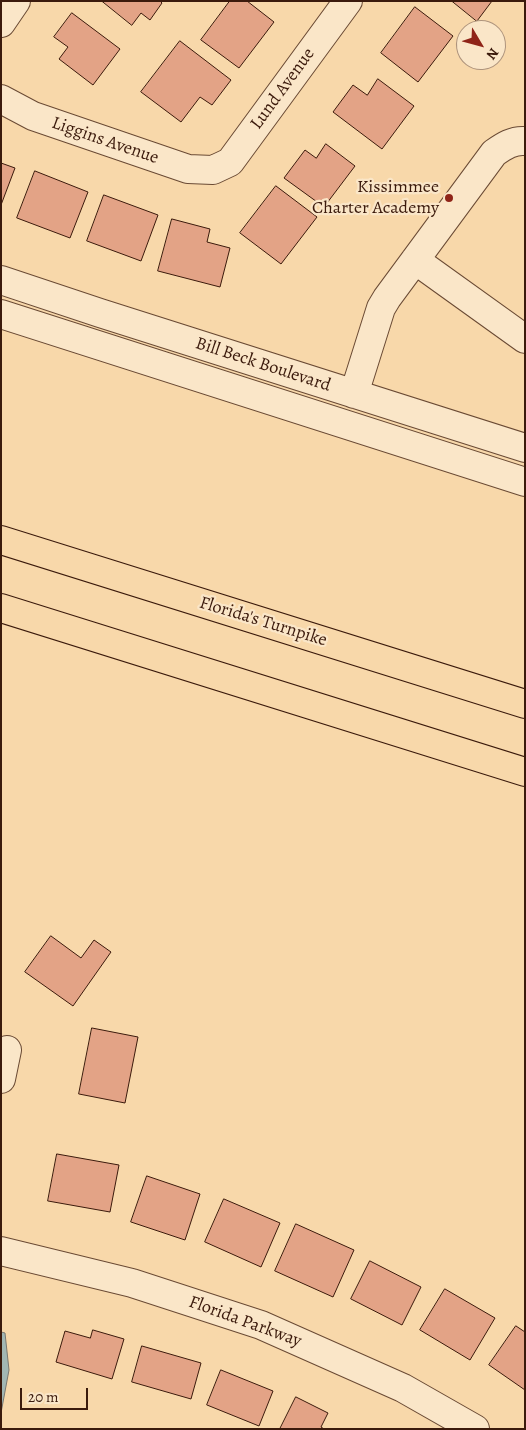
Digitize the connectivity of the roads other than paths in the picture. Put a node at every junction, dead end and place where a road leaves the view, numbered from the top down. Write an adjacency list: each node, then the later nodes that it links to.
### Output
1 (16, 1): 3 (street)
2 (348, 1): 6 (street, Lund Avenue)
3 (1, 22)
4 (1, 99): 6 (street, Liggins Avenue)
5 (525, 141): 7 (street)
6 (213, 170)
7 (415, 260): 10 (street); 11 (street)
8 (1, 280): 11 (street, Bill Beck Boulevard)
9 (1, 314): 13 (street, Bill Beck Boulevard)
10 (525, 339)
11 (354, 394): 12 (street, Bill Beck Boulevard)
12 (525, 448)
13 (525, 482)
14 (1, 540): 16 (highway, Florida's Turnpike)
15 (1, 608): 17 (highway)
16 (525, 704)
17 (525, 772)
18 (7, 1050): 19 (street)
19 (1, 1079)
20 (1, 1251): 21 (street, Florida Parkway)
21 (475, 1429)

